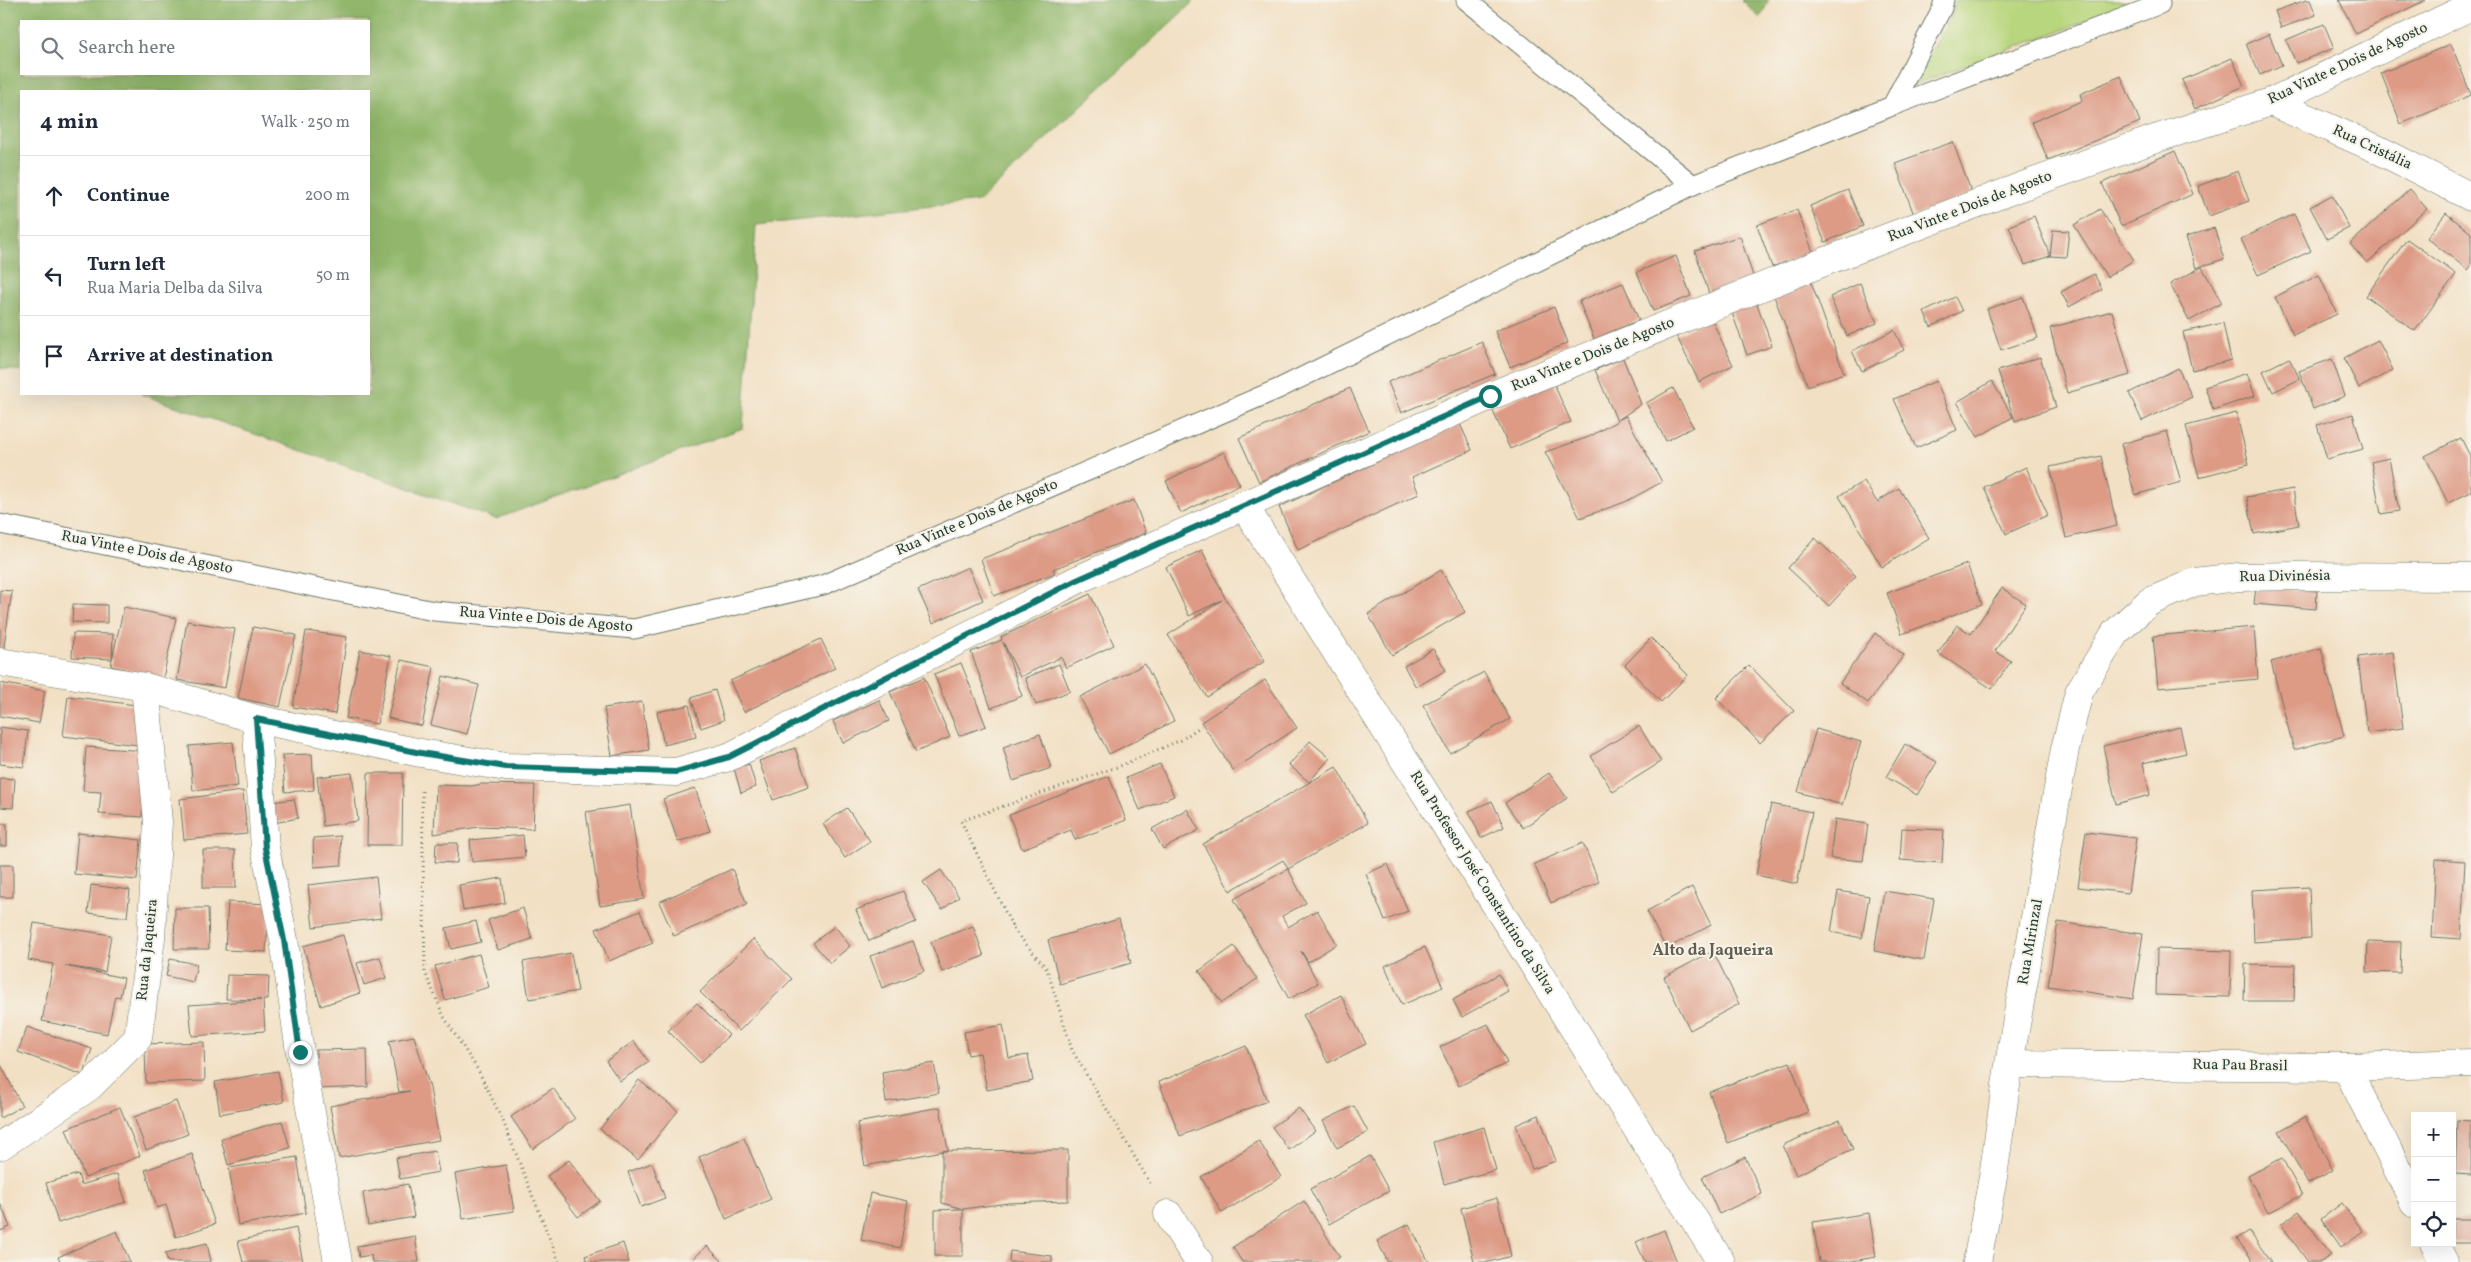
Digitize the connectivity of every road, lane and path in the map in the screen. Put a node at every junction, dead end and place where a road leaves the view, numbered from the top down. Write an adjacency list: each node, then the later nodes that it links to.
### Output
1 (1466, 0): 7 (lane)
2 (1944, 0): 6 (lane)
3 (2158, 1): 6 (lane, Rua Vinte e Dois de Agosto)
4 (2471, 6): 5 (street, Rua Vinte e Dois de Agosto)
5 (2271, 102): 8 (street, Rua Cristália); 9 (street, Rua Vinte e Dois de Agosto)
6 (1892, 106): 7 (lane, Rua Vinte e Dois de Agosto)
7 (1693, 185): 10 (lane, Rua Vinte e Dois de Agosto)
8 (2471, 197)
9 (1244, 504): 17 (street, Rua Vinte e Dois de Agosto); 28 (street, Rua Professor José Constantino da Silva)
10 (0, 524)
11 (2471, 577): 12 (street, Rua Divinésia)
12 (2115, 633): 19 (street, Rua Mirinzal)
13 (0, 662): 14 (street, Rua Vinte e Dois de Agosto)
14 (145, 687): 15 (street, Rua Vinte e Dois de Agosto); 21 (street, Rua da Jaqueira)
15 (256, 719): 17 (street, Rua Vinte e Dois de Agosto); 25 (street)
16 (1201, 726): 23 (path)
17 (421, 753): 26 (path)
18 (2471, 1063): 20 (street, Rua Pau Brasil)
19 (2009, 1064): 20 (street, Rua Pau Brasil); 29 (street, Rua Mirinzal)
20 (2346, 1067): 22 (street)
21 (0, 1146)
22 (2414, 1202)
23 (1168, 1214): 27 (street)
24 (2436, 1247): 30 (street)
25 (338, 1262)
26 (559, 1262)
27 (1199, 1262)
28 (1720, 1262)
29 (1978, 1262)
30 (2444, 1262)

